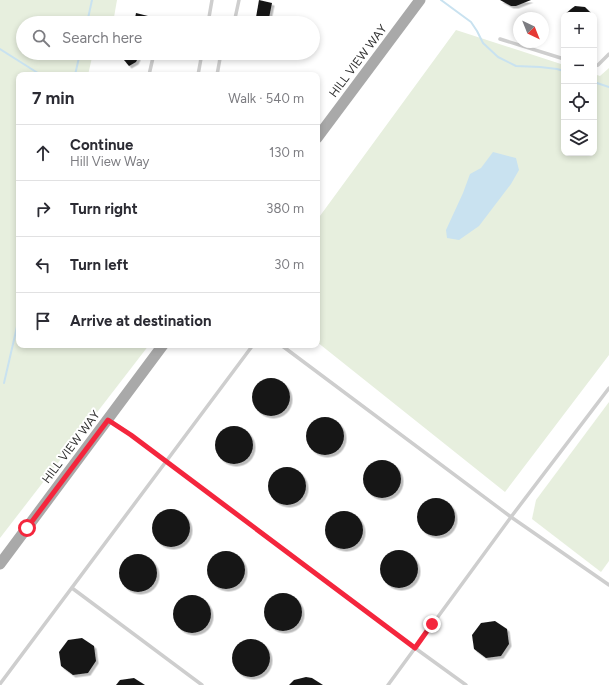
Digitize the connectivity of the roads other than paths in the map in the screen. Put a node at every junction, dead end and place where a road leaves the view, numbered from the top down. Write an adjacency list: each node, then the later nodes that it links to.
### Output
1 (212, 0): 4 (lane)
2 (239, 0): 5 (lane)
3 (420, 0): 16 (main road, HILL VIEW WAY)
4 (209, 16)
5 (236, 16)
6 (500, 39): 8 (lane)
7 (609, 54): 12 (lane)
8 (561, 58)
9 (152, 60): 13 (lane)
10 (201, 60): 14 (lane)
11 (220, 60): 15 (lane)
12 (597, 65)
13 (150, 72)
14 (199, 72)
15 (218, 72)
16 (320, 134)
17 (161, 348): 21 (main road, HILL VIEW WAY)
18 (251, 348): 22 (lane)
19 (285, 348): 23 (lane)
20 (609, 388): 23 (lane)
21 (108, 420): 22 (lane); 24 (main road, HILL VIEW WAY)
22 (166, 462): 26 (lane); 27 (lane)
23 (511, 517): 25 (lane); 27 (lane)
24 (0, 564)
25 (609, 585)
26 (72, 588): 28 (lane); 29 (lane)
27 (415, 648): 30 (lane); 31 (lane)
28 (0, 684)
29 (202, 685)
30 (388, 685)
31 (466, 685)

